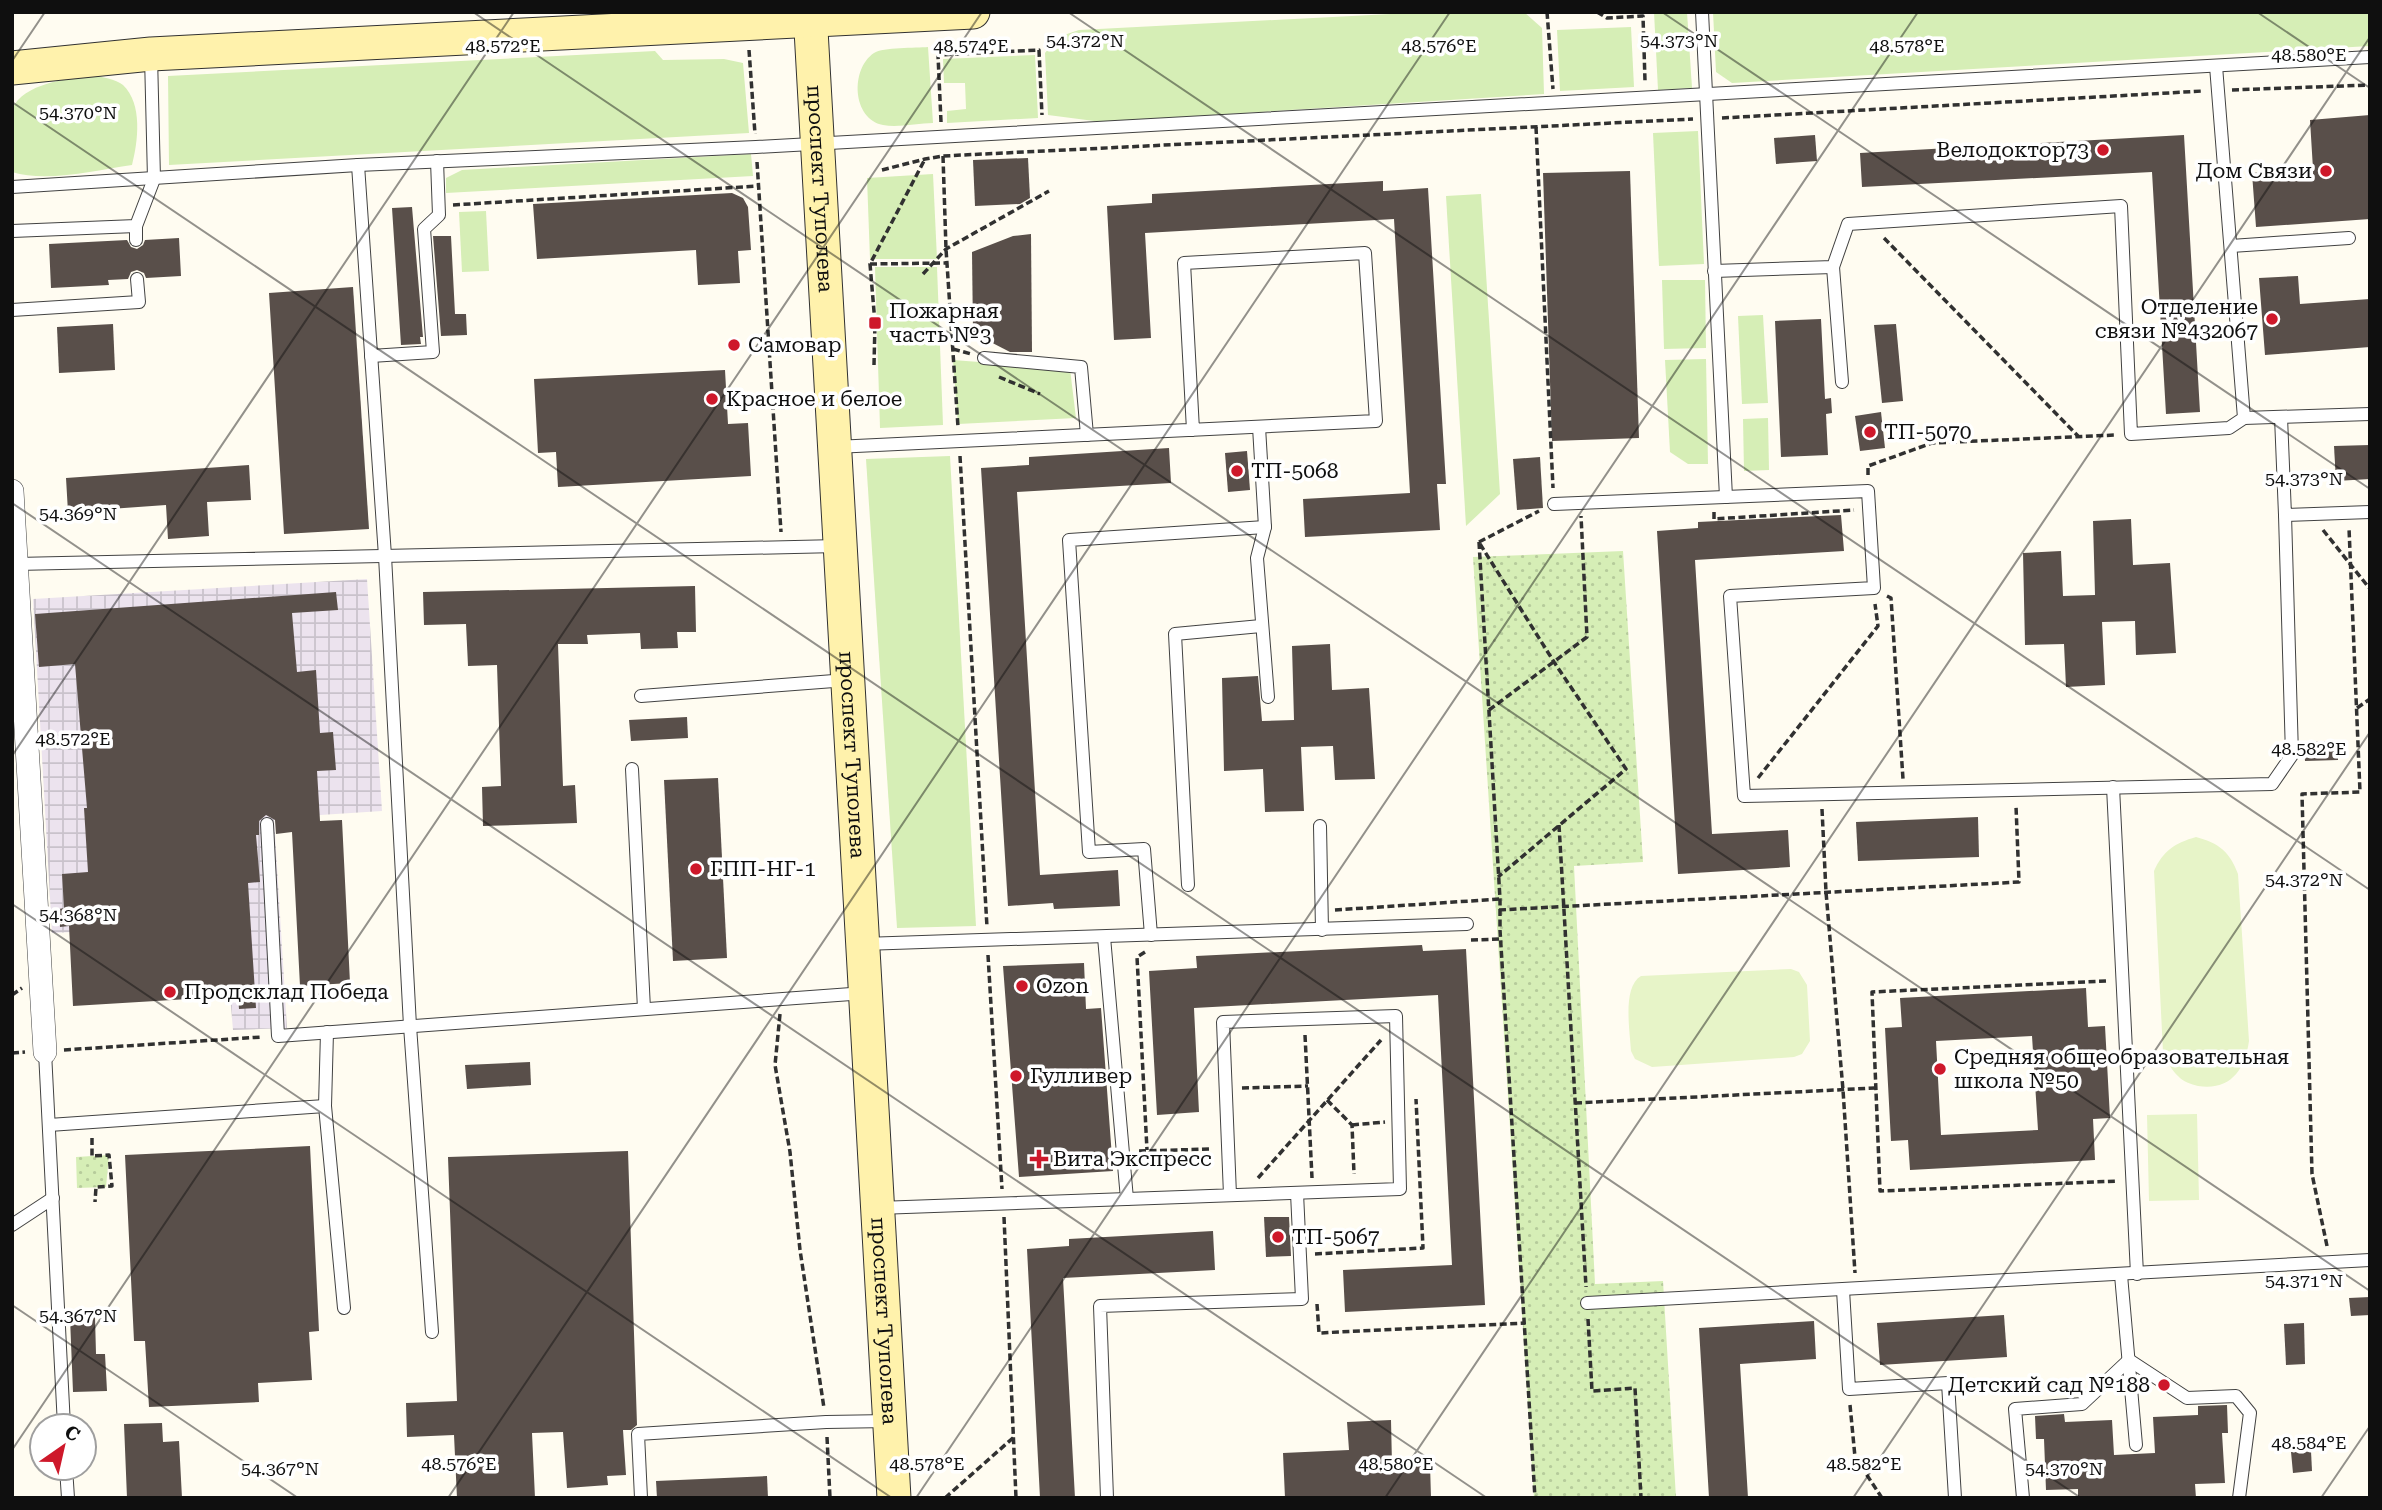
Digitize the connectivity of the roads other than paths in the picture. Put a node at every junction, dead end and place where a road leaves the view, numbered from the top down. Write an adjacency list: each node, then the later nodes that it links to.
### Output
1 (973, 12): 3 (main road)
2 (1702, 12): 8 (lane)
3 (814, 15): 4 (main road); 9 (main road, проспект Туполева)
4 (151, 54): 7 (main road); 12 (lane)
5 (2370, 57): 6 (lane)
6 (2216, 66): 8 (lane); 18 (lane)
7 (12, 68)
8 (1706, 94): 9 (lane); 20 (lane)
9 (817, 143): 10 (lane); 32 (main road, проспект Туполева)
10 (437, 162): 11 (lane); 23 (lane)
11 (358, 165): 12 (lane); 23 (lane)
12 (154, 179): 13 (lane); 14 (lane)
13 (12, 187)
14 (136, 226): 15 (lane); 17 (lane)
15 (12, 230)
16 (2349, 238): 18 (lane)
17 (136, 240)
18 (2231, 246): 28 (lane)
19 (1833, 267): 20 (lane); 25 (lane); 28 (lane)
20 (1714, 271): 34 (lane)
21 (137, 279): 22 (lane)
22 (12, 310)
23 (371, 356): 40 (lane)
24 (984, 358): 31 (lane)
25 (1842, 382)
26 (2370, 414): 27 (lane)
27 (2281, 417): 28 (lane); 37 (lane)
28 (2244, 418)
29 (1259, 427): 30 (lane); 30 (lane); 38 (lane)
30 (1194, 430): 31 (lane)
31 (1087, 435): 32 (lane)
32 (834, 447): 39 (main road, проспект Туполева)
33 (12, 491): 41 (street)
34 (1726, 497): 35 (lane); 47 (lane)
35 (1554, 504)
36 (2370, 512): 37 (lane)
37 (2285, 516): 47 (lane)
38 (1265, 527): 42 (lane); 53 (lane)
39 (840, 546): 40 (lane); 43 (main road, проспект Туполева)
40 (385, 556): 41 (lane); 58 (lane)
41 (16, 564): 60 (street)
42 (1261, 626): 45 (lane); 50 (lane)
43 (848, 680): 44 (lane); 55 (main road, проспект Туполева)
44 (641, 696)
45 (1268, 697)
46 (632, 769): 57 (lane)
47 (2113, 788): 70 (lane)
48 (267, 824): 59 (lane)
49 (1320, 826): 52 (lane)
50 (1188, 885)
51 (1467, 924): 52 (lane)
52 (1322, 930): 53 (lane)
53 (1152, 935): 54 (lane)
54 (1104, 937): 55 (lane); 66 (lane)
55 (862, 944): 56 (main road, проспект Туполева)
56 (865, 993): 57 (lane); 67 (main road, проспект Туполева)
57 (644, 1009): 58 (lane)
58 (410, 1026): 59 (lane); 75 (lane)
59 (327, 1032): 61 (lane)
60 (45, 1052): 62 (lane)
61 (325, 1106): 62 (lane); 74 (lane)
62 (49, 1125): 65 (lane)
63 (1297, 1193): 64 (lane); 64 (lane); 82 (lane)
64 (1236, 1195): 66 (lane)
65 (53, 1198): 68 (lane); 77 (lane)
66 (1127, 1199): 67 (lane)
67 (877, 1208): 78 (main road, проспект Туполева)
68 (12, 1225)
69 (2370, 1260): 70 (lane)
70 (2137, 1274): 71 (lane)
71 (2121, 1275): 72 (lane); 76 (lane)
72 (1843, 1290): 73 (lane); 83 (lane)
73 (1587, 1303)
74 (344, 1308)
75 (432, 1332)
76 (2129, 1360): 79 (lane); 84 (lane); 85 (lane)
77 (63, 1412)
78 (890, 1422): 80 (lane); 81 (main road, проспект Туполева)
79 (2136, 1445)
80 (640, 1498)
81 (894, 1498)
82 (1107, 1498)
83 (1955, 1498)
84 (2023, 1498)
85 (2239, 1498)

